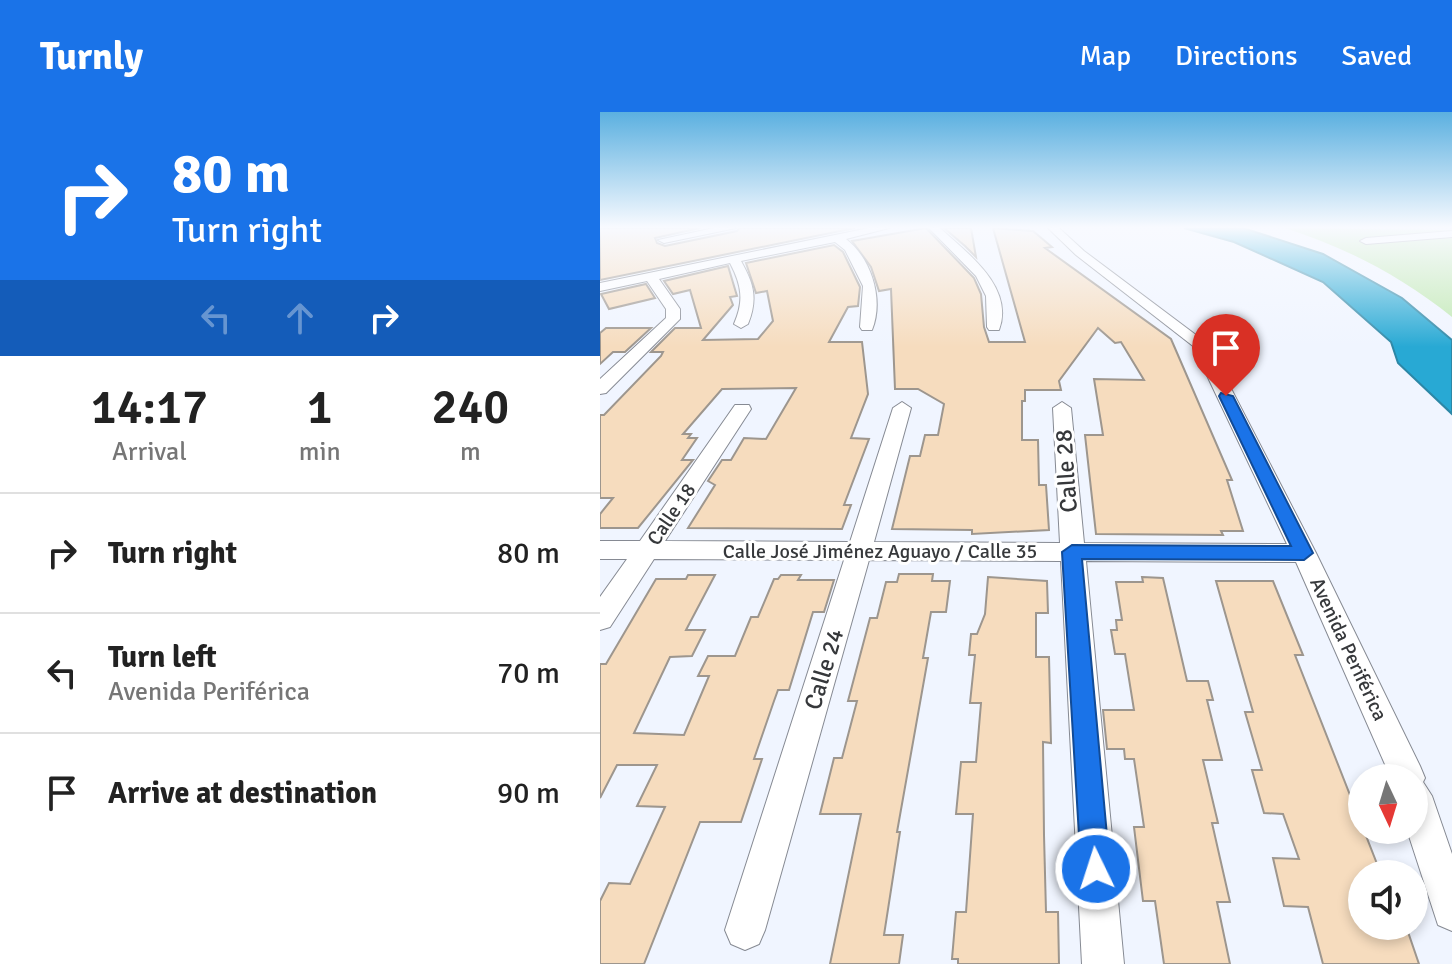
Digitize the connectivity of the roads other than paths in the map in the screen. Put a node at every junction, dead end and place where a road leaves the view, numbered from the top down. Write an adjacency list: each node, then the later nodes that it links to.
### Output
1 (694, 268): 6 (street)
2 (739, 268): 8 (street)
3 (860, 268): 9 (street)
4 (975, 268): 10 (street)
5 (1099, 268): 19 (street, Avenida Periférica)
6 (651, 277): 7 (street); 11 (street)
7 (600, 287)
8 (741, 324)
9 (867, 327)
10 (994, 327)
11 (600, 389)
12 (902, 408): 17 (street, Calle 24)
13 (1062, 408): 18 (street, Calle 28)
14 (742, 409): 16 (street, Calle 18)
15 (600, 550): 16 (street, Calle José Jiménez Aguayo / Calle 35)
16 (646, 550): 17 (street, Calle José Jiménez Aguayo / Calle 35); 20 (street, Calle 18)
17 (859, 551): 18 (street, Calle José Jiménez Aguayo / Calle 35); 24 (street, Calle 24)
18 (1072, 552): 19 (street, Calle José Jiménez Aguayo / Calle 35); 25 (street, Calle 28)
19 (1304, 553): 21 (street, Avenida Periférica)
20 (600, 619)
21 (1402, 764)
22 (1428, 838): 23 (street)
23 (1452, 911)
24 (745, 930)
25 (1103, 964)

